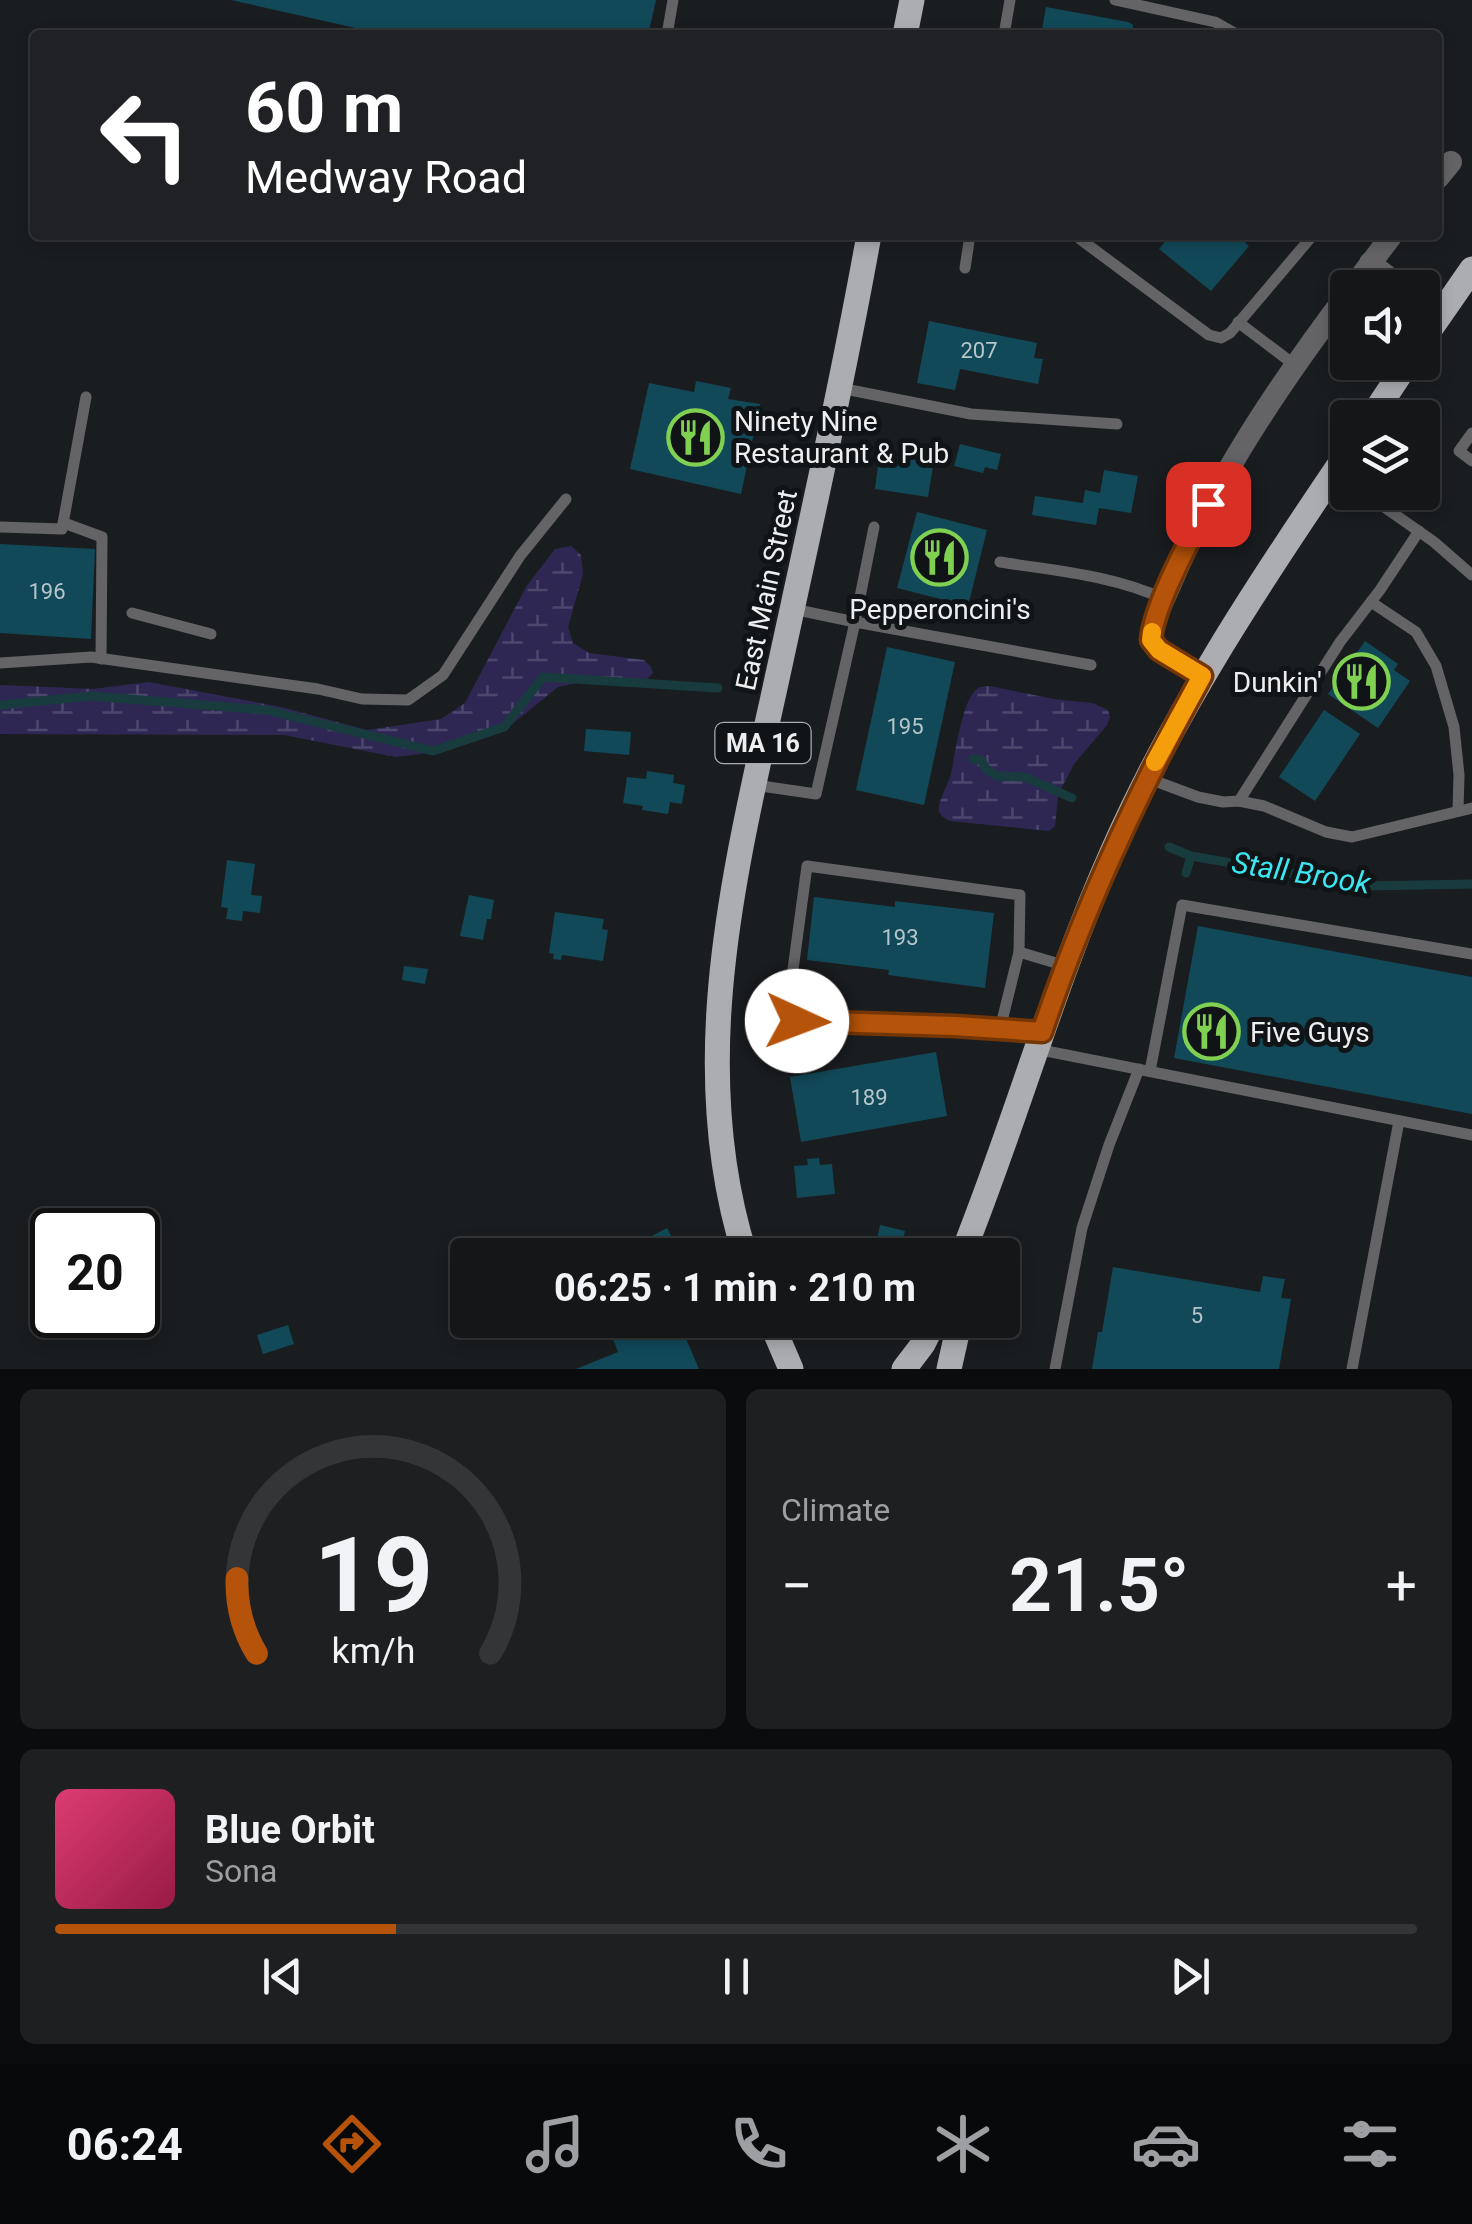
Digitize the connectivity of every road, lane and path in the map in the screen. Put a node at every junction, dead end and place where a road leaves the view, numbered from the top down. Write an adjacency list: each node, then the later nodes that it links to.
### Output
1 (673, 0): 5 (lane)
2 (912, 0): 6 (main road)
3 (1010, 0): 7 (lane)
4 (1115, 0): 8 (lane)
5 (668, 30)
6 (907, 30)
7 (1005, 30)
8 (1228, 30)
9 (868, 240): 23 (main road, East Main Street / MA 16)
10 (969, 240): 15 (lane)
11 (1081, 240): 21 (lane)
12 (1309, 240): 21 (lane)
13 (1388, 240): 14 (street)
14 (1370, 263): 17 (street); 18 (street)
15 (965, 268)
16 (1472, 268): 19 (main road)
17 (1365, 270)
18 (1379, 270)
19 (1440, 301)
20 (1330, 318): 22 (street)
21 (1238, 322): 22 (lane)
22 (1296, 366): 37 (street)
23 (840, 388): 25 (lane); 39 (main road, East Main Street / MA 16)
24 (86, 397): 31 (lane)
25 (1116, 424)
26 (1472, 434): 27 (lane)
27 (1472, 460)
28 (1330, 487): 46 (main road)
29 (566, 498): 43 (lane)
30 (1389, 510): 34 (lane)
31 (64, 523): 32 (lane); 43 (lane)
32 (0, 527)
33 (874, 527): 41 (lane)
34 (1419, 531): 36 (lane); 38 (lane)
35 (1000, 562): 37 (lane)
36 (1472, 575)
37 (1164, 599): 46 (street)
38 (1371, 602): 49 (lane); 51 (lane)
39 (792, 609): 41 (lane); 48 (main road, East Main Street / MA 16)
40 (132, 613): 42 (lane)
41 (855, 622): 45 (lane); 48 (lane)
42 (211, 634)
43 (101, 659): 44 (lane)
44 (0, 663)
45 (1091, 665)
46 (1202, 676): 47 (main road)
47 (1146, 778): 49 (lane); 54 (main road)
48 (754, 784): 61 (main road, East Main Street / MA 16)
49 (1238, 801): 51 (lane)
50 (1472, 808): 51 (lane)
51 (1458, 811)
52 (1019, 952): 54 (lane); 55 (lane); 55 (lane)
53 (1472, 954): 57 (lane)
54 (1066, 966): 56 (main road)
55 (1000, 1029): 56 (lane)
56 (1039, 1040): 57 (lane); 60 (main road)
57 (1144, 1070): 58 (lane); 70 (lane)
58 (1399, 1121): 59 (lane); 71 (lane)
59 (1472, 1135)
60 (994, 1175): 62 (main road); 63 (main road)
61 (740, 1238)
62 (969, 1238)
63 (980, 1238)
64 (778, 1338): 67 (main road)
65 (926, 1338): 68 (main road)
66 (956, 1338): 69 (main road)
67 (791, 1369)
68 (904, 1369)
69 (949, 1369)
70 (1055, 1369)
71 (1352, 1369)

